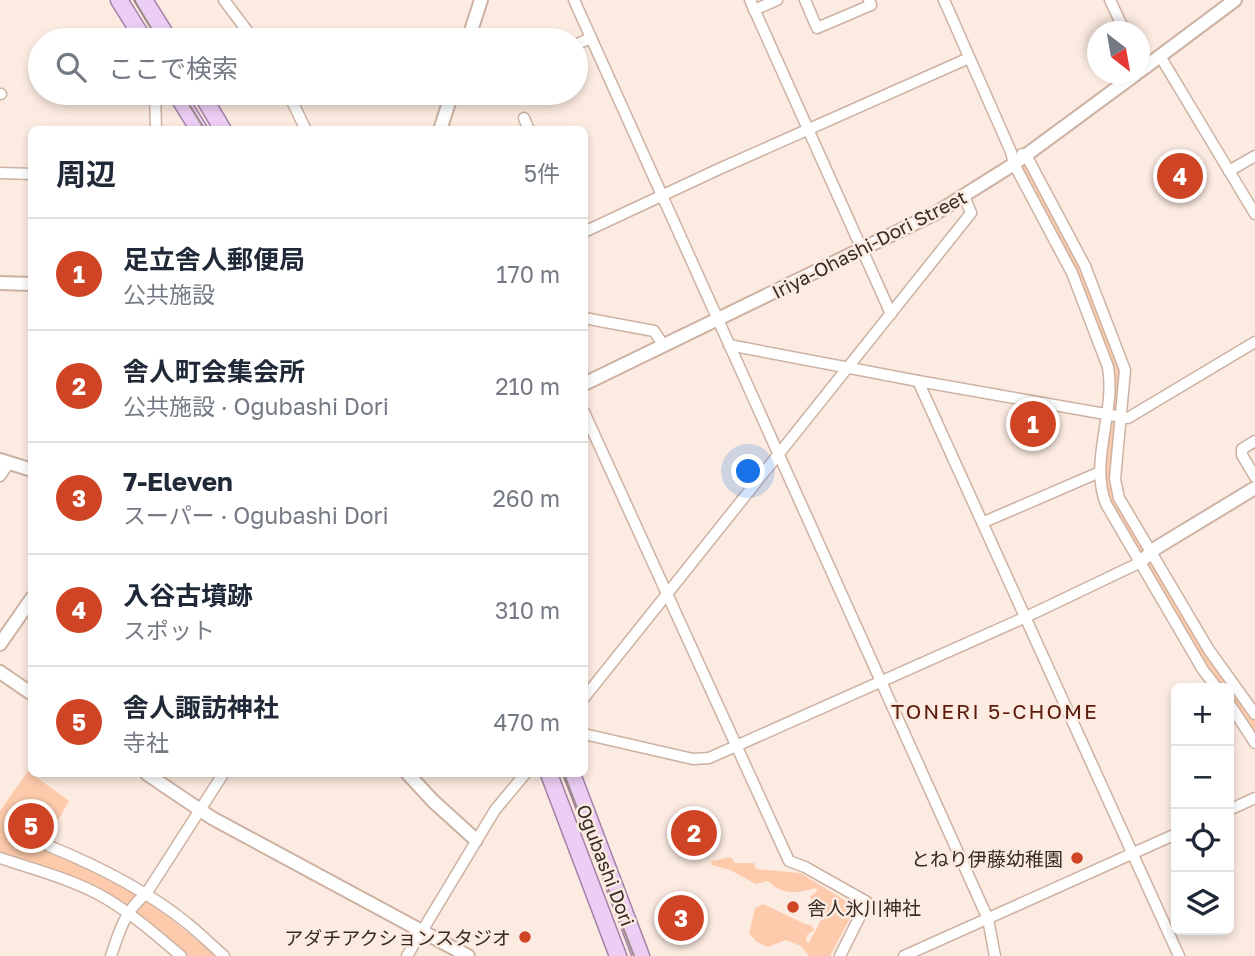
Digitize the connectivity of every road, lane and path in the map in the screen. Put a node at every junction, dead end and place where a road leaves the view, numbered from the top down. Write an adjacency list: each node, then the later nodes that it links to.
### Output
1 (119, 0): 15 (main road)
2 (144, 0): 16 (main road)
3 (224, 0): 17 (street)
4 (481, 0): 18 (street)
5 (574, 0): 19 (street)
6 (750, 0): 13 (street)
7 (777, 0): 13 (street)
8 (805, 0): 9 (street)
9 (869, 0)
10 (944, 0): 23 (street)
11 (1110, 0): 14 (street)
12 (1235, 0): 22 (street, Iriya-Ohashi-Dori Street)
13 (754, 10): 38 (street)
14 (1120, 21)
15 (136, 28)
16 (162, 28)
17 (245, 28)
18 (472, 28)
19 (586, 28)
20 (588, 33): 21 (street)
21 (590, 38): 45 (street)
22 (1160, 56): 24 (street, Iriya-Ohashi-Dori Street); 42 (street)
23 (969, 58): 38 (street); 41 (street)
24 (1150, 62)
25 (1119, 84): 39 (street, Iriya-Ohashi-Dori Street)
26 (155, 105): 32 (street)
27 (183, 105): 33 (main road)
28 (208, 105): 34 (main road)
29 (294, 105): 35 (street)
30 (448, 105): 36 (street)
31 (524, 118): 37 (street)
32 (156, 126)
33 (197, 126)
34 (221, 126)
35 (304, 126)
36 (441, 126)
37 (527, 126)
38 (808, 130): 45 (street); 49 (street)
39 (1026, 155): 41 (street, Iriya-Ohashi-Dori Street); 62 (street)
40 (1255, 156): 42 (street)
41 (1012, 158): 46 (street, Iriya-Ohashi-Dori Street); 61 (street)
42 (1229, 172): 47 (street)
43 (0, 173): 44 (street)
44 (28, 174)
45 (662, 196): 48 (street); 54 (street)
46 (964, 196): 49 (street, Iriya-Ohashi-Dori Street); 52 (street)
47 (1255, 214)
48 (588, 230)
49 (862, 251): 52 (street); 54 (street, Iriya-Ohashi-Dori Street)
50 (0, 283): 51 (street)
51 (28, 284)
52 (891, 314): 58 (street)
53 (588, 319): 57 (street)
54 (717, 320): 56 (street); 57 (street, Iriya-Ohashi-Dori Street)
55 (1255, 342): 62 (street)
56 (729, 345): 58 (street); 65 (street)
57 (664, 346): 60 (street, Iriya-Ohashi-Dori Street)
58 (848, 368): 59 (street); 65 (street)
59 (918, 381): 61 (street); 72 (street)
60 (588, 382)
61 (1107, 416): 62 (street); 68 (street)
62 (1122, 419): 73 (street)
63 (588, 421): 75 (street)
64 (1255, 441): 70 (street)
65 (778, 457): 75 (street); 80 (street)
66 (5, 461): 67 (street); 69 (street)
67 (28, 469)
68 (1100, 472): 72 (street); 74 (street)
69 (0, 476)
70 (1255, 477)
71 (1255, 488): 73 (street)
72 (984, 522): 77 (street)
73 (1151, 552): 74 (street); 85 (street)
74 (1139, 563): 77 (street); 81 (street)
75 (667, 595): 83 (street); 89 (street)
76 (28, 607): 78 (street)
77 (1026, 617): 80 (street); 102 (street)
78 (0, 644)
79 (0, 672): 82 (street)
80 (880, 681): 89 (street); 106 (street)
81 (1213, 683)
82 (28, 691)
83 (588, 693)
84 (1234, 710): 86 (street)
85 (1255, 714): 86 (street)
86 (1242, 721): 88 (street)
87 (588, 735): 89 (street)
88 (1255, 743)
89 (736, 746): 115 (street)
90 (152, 777): 97 (street)
91 (221, 777): 97 (street)
92 (411, 777): 100 (street)
93 (522, 777): 100 (street)
94 (550, 777): 113 (main road, Ogubashi Dori)
95 (573, 777): 114 (main road, Ogubashi Dori)
96 (1255, 798): 98 (street)
97 (200, 809): 104 (street); 107 (street)
98 (1231, 809)
99 (1171, 836): 102 (street)
100 (477, 840): 107 (street)
101 (49, 846): 104 (street)
102 (1133, 854): 106 (street); 118 (street)
103 (0, 859): 105 (street)
104 (146, 894): 105 (street); 110 (street)
105 (127, 914): 108 (street); 109 (street)
106 (988, 919): 116 (street); 117 (street)
107 (422, 930): 111 (street); 112 (street)
108 (111, 956)
109 (181, 956)
110 (224, 956)
111 (407, 956)
112 (468, 956)
113 (618, 956)
114 (641, 956)
115 (840, 956)
116 (904, 956)
117 (995, 956)
118 (1179, 956)

